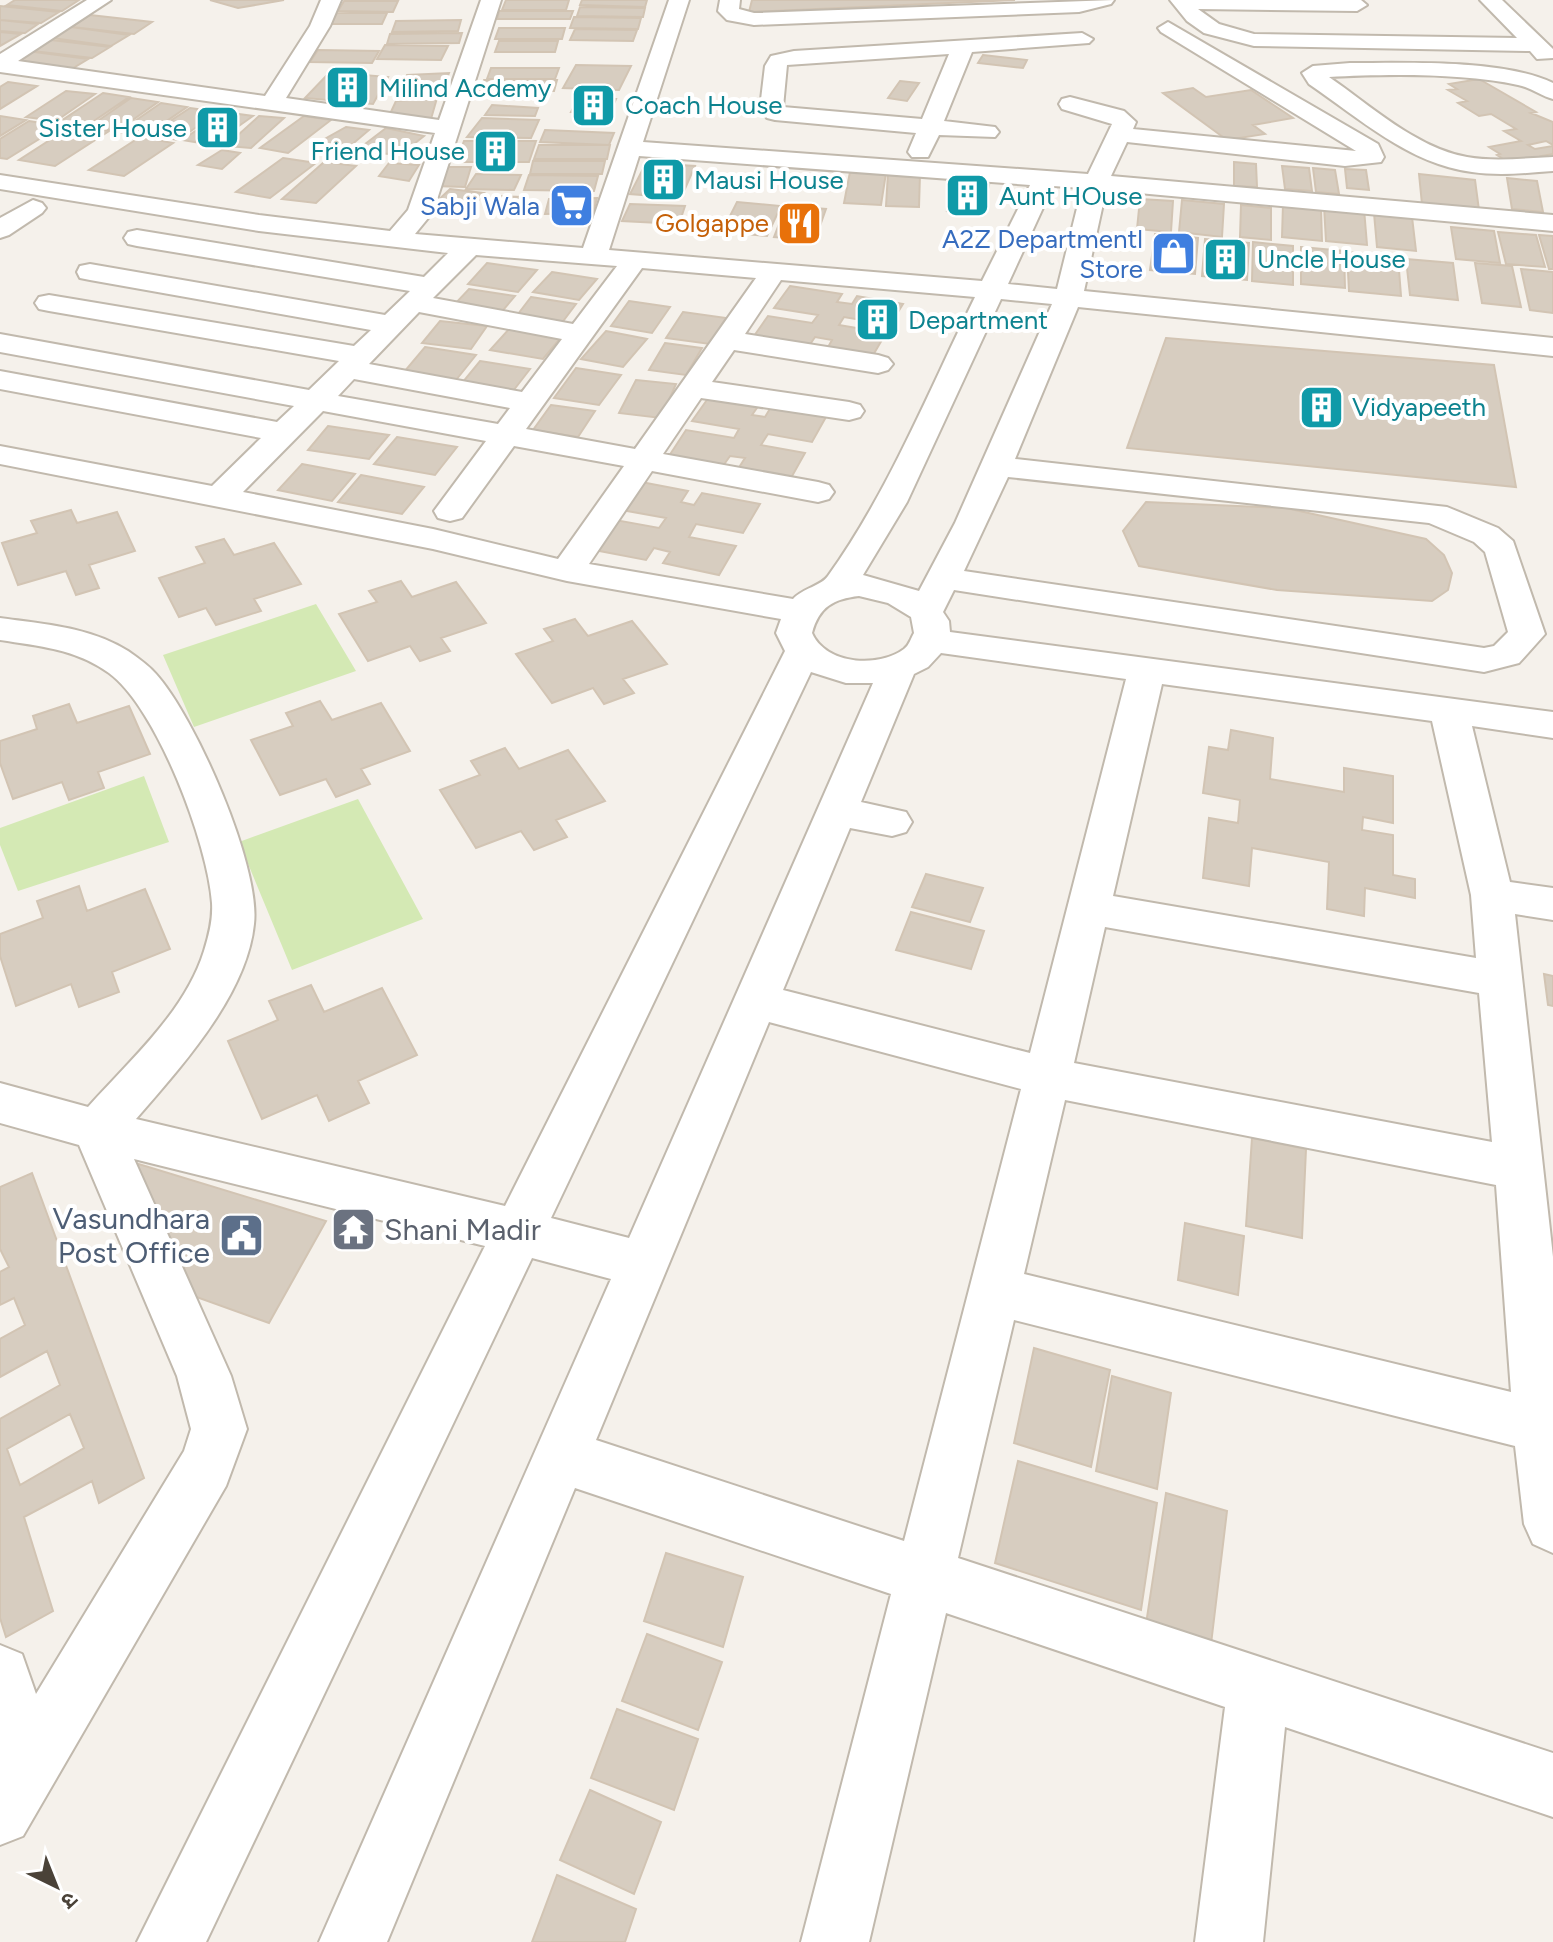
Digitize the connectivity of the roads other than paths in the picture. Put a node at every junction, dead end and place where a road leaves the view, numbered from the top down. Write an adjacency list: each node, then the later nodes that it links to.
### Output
1 (101, 0): 17 (street)
2 (331, 0): 21 (street)
3 (491, 0): 24 (street)
4 (679, 0): 27 (street)
5 (730, 0): 6 (street)
6 (1104, 0)
7 (1490, 0): 14 (street)
8 (1517, 0): 14 (street)
9 (1180, 2): 10 (street); 13 (street)
10 (1356, 2): 13 (street)
11 (1168, 28): 26 (street)
12 (1082, 39): 15 (street)
13 (1380, 40): 14 (street)
14 (1544, 42): 16 (street)
15 (963, 47): 18 (street); 23 (street)
16 (1553, 61)
17 (0, 64): 21 (street)
18 (776, 66): 19 (street); 23 (street)
19 (887, 73)
20 (1553, 92): 28 (street)
21 (272, 103): 24 (street)
22 (1070, 104): 26 (street)
23 (930, 127): 25 (street); 30 (street)
24 (448, 128): 37 (street)
25 (987, 132)
26 (1118, 134): 33 (street)
27 (628, 148): 30 (street); 39 (street)
28 (1553, 164)
29 (0, 165): 37 (street)
30 (913, 169): 31 (street)
31 (1045, 178): 33 (street); 43 (street)
32 (0, 182): 37 (street)
33 (1096, 182): 35 (street); 45 (street)
34 (33, 208): 36 (street)
35 (1553, 223)
36 (0, 230)
37 (402, 232): 38 (street); 39 (street)
38 (469, 247): 39 (street); 46 (street)
39 (596, 248): 40 (street); 43 (street)
40 (627, 271): 41 (street); 44 (street); 50 (street)
41 (774, 271): 43 (street); 51 (street)
42 (90, 272): 46 (street); 47 (street); 48 (street)
43 (995, 283): 45 (street); 72 (street)
44 (661, 288)
45 (1069, 289): 49 (street); 53 (street); 66 (street)
46 (421, 295): 48 (street); 50 (street)
47 (49, 303): 52 (street); 54 (street)
48 (392, 325): 54 (street)
49 (1553, 329)
50 (581, 334): 59 (street)
51 (727, 340): 55 (street); 57 (street)
52 (0, 342): 58 (street)
53 (1553, 347)
54 (354, 362): 58 (street); 59 (street)
55 (878, 364)
56 (0, 380): 62 (street)
57 (693, 388): 60 (street); 65 (street)
58 (315, 401): 62 (street); 63 (street)
59 (531, 403): 63 (street)
60 (849, 411)
61 (0, 428): 67 (street)
62 (284, 433): 67 (street)
63 (508, 436): 65 (street); 69 (street)
64 (0, 455): 67 (street)
65 (644, 460): 68 (street); 70 (street)
66 (996, 466): 71 (street); 71 (street)
67 (230, 486): 70 (street)
68 (818, 492)
69 (450, 511)
70 (567, 571): 74 (street)
71 (942, 578): 75 (street)
72 (839, 587): 74 (street); 75 (street)
73 (0, 629): 88 (street)
74 (801, 631): 75 (street); 90 (street)
75 (917, 639): 76 (street); 79 (street)
76 (1147, 670): 77 (street); 83 (street)
77 (1449, 711): 78 (street); 81 (street)
78 (1553, 725)
79 (837, 811): 80 (street); 85 (street)
80 (892, 822)
81 (1492, 895): 82 (street); 84 (street)
82 (1553, 904)
83 (1088, 908): 84 (street); 86 (street)
84 (1502, 980): 89 (street)
85 (756, 1001): 86 (street); 91 (street)
86 (1047, 1077): 89 (street); 92 (street)
87 (0, 1103): 88 (street)
88 (97, 1130): 90 (street); 101 (street)
89 (1517, 1168): 93 (street)
90 (519, 1230): 91 (street); 102 (street)
91 (643, 1265): 95 (street)
92 (995, 1291): 94 (street); 97 (street)
93 (1542, 1295): 94 (street)
94 (1540, 1426): 96 (street)
95 (561, 1456): 97 (street); 103 (street)
96 (1553, 1524)
97 (924, 1578): 99 (street); 104 (street)
98 (0, 1676): 101 (street)
99 (1258, 1689): 100 (street); 105 (street)
100 (1553, 1785)
101 (13, 1791)
102 (171, 1942)
103 (353, 1942)
104 (835, 1942)
105 (1229, 1942)

